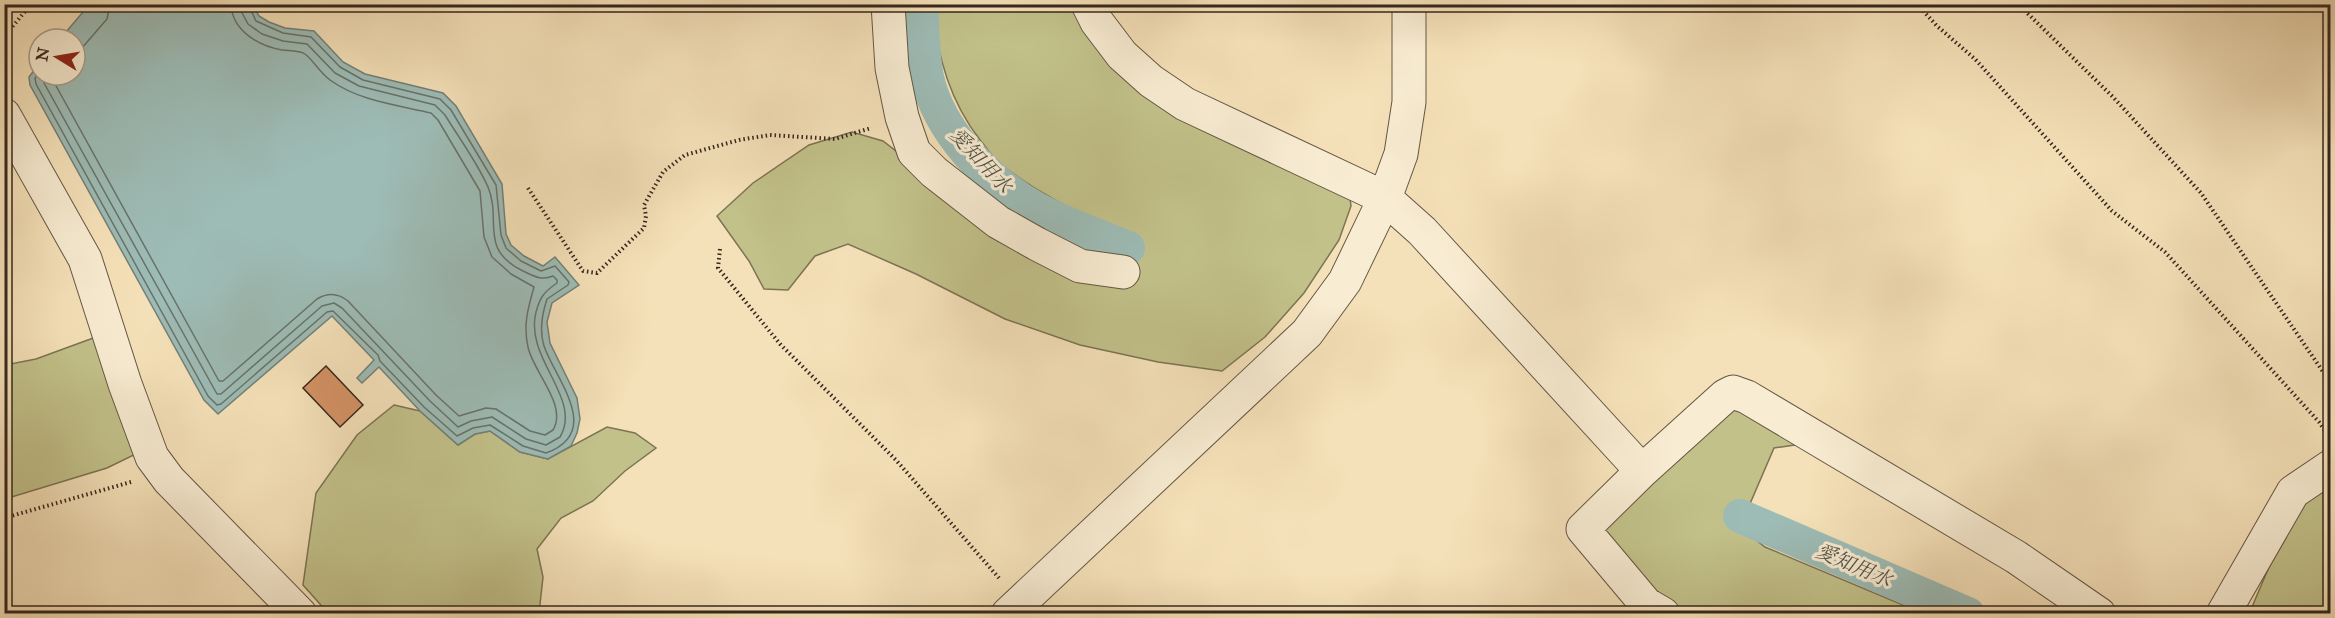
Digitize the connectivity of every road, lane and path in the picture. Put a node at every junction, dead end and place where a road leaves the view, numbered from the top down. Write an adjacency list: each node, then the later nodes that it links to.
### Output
1 (31, 4): 7 (path)
2 (888, 4): 9 (street)
3 (1088, 4): 11 (street)
4 (1409, 4): 11 (street)
5 (1917, 4): 15 (path)
6 (2018, 4): 14 (path)
7 (4, 37)
8 (4, 115): 18 (street)
9 (903, 120): 10 (path); 13 (street)
10 (528, 188)
11 (1385, 198): 17 (street); 20 (street)
12 (720, 249): 20 (path)
13 (1123, 272)
14 (2331, 382)
15 (2331, 440)
16 (2331, 467): 24 (street)
17 (1642, 471): 22 (street); 23 (street)
18 (163, 472): 19 (path); 21 (street)
19 (4, 518)
20 (1014, 608)
21 (300, 614)
22 (1663, 614)
23 (2099, 614)
24 (2223, 614)

